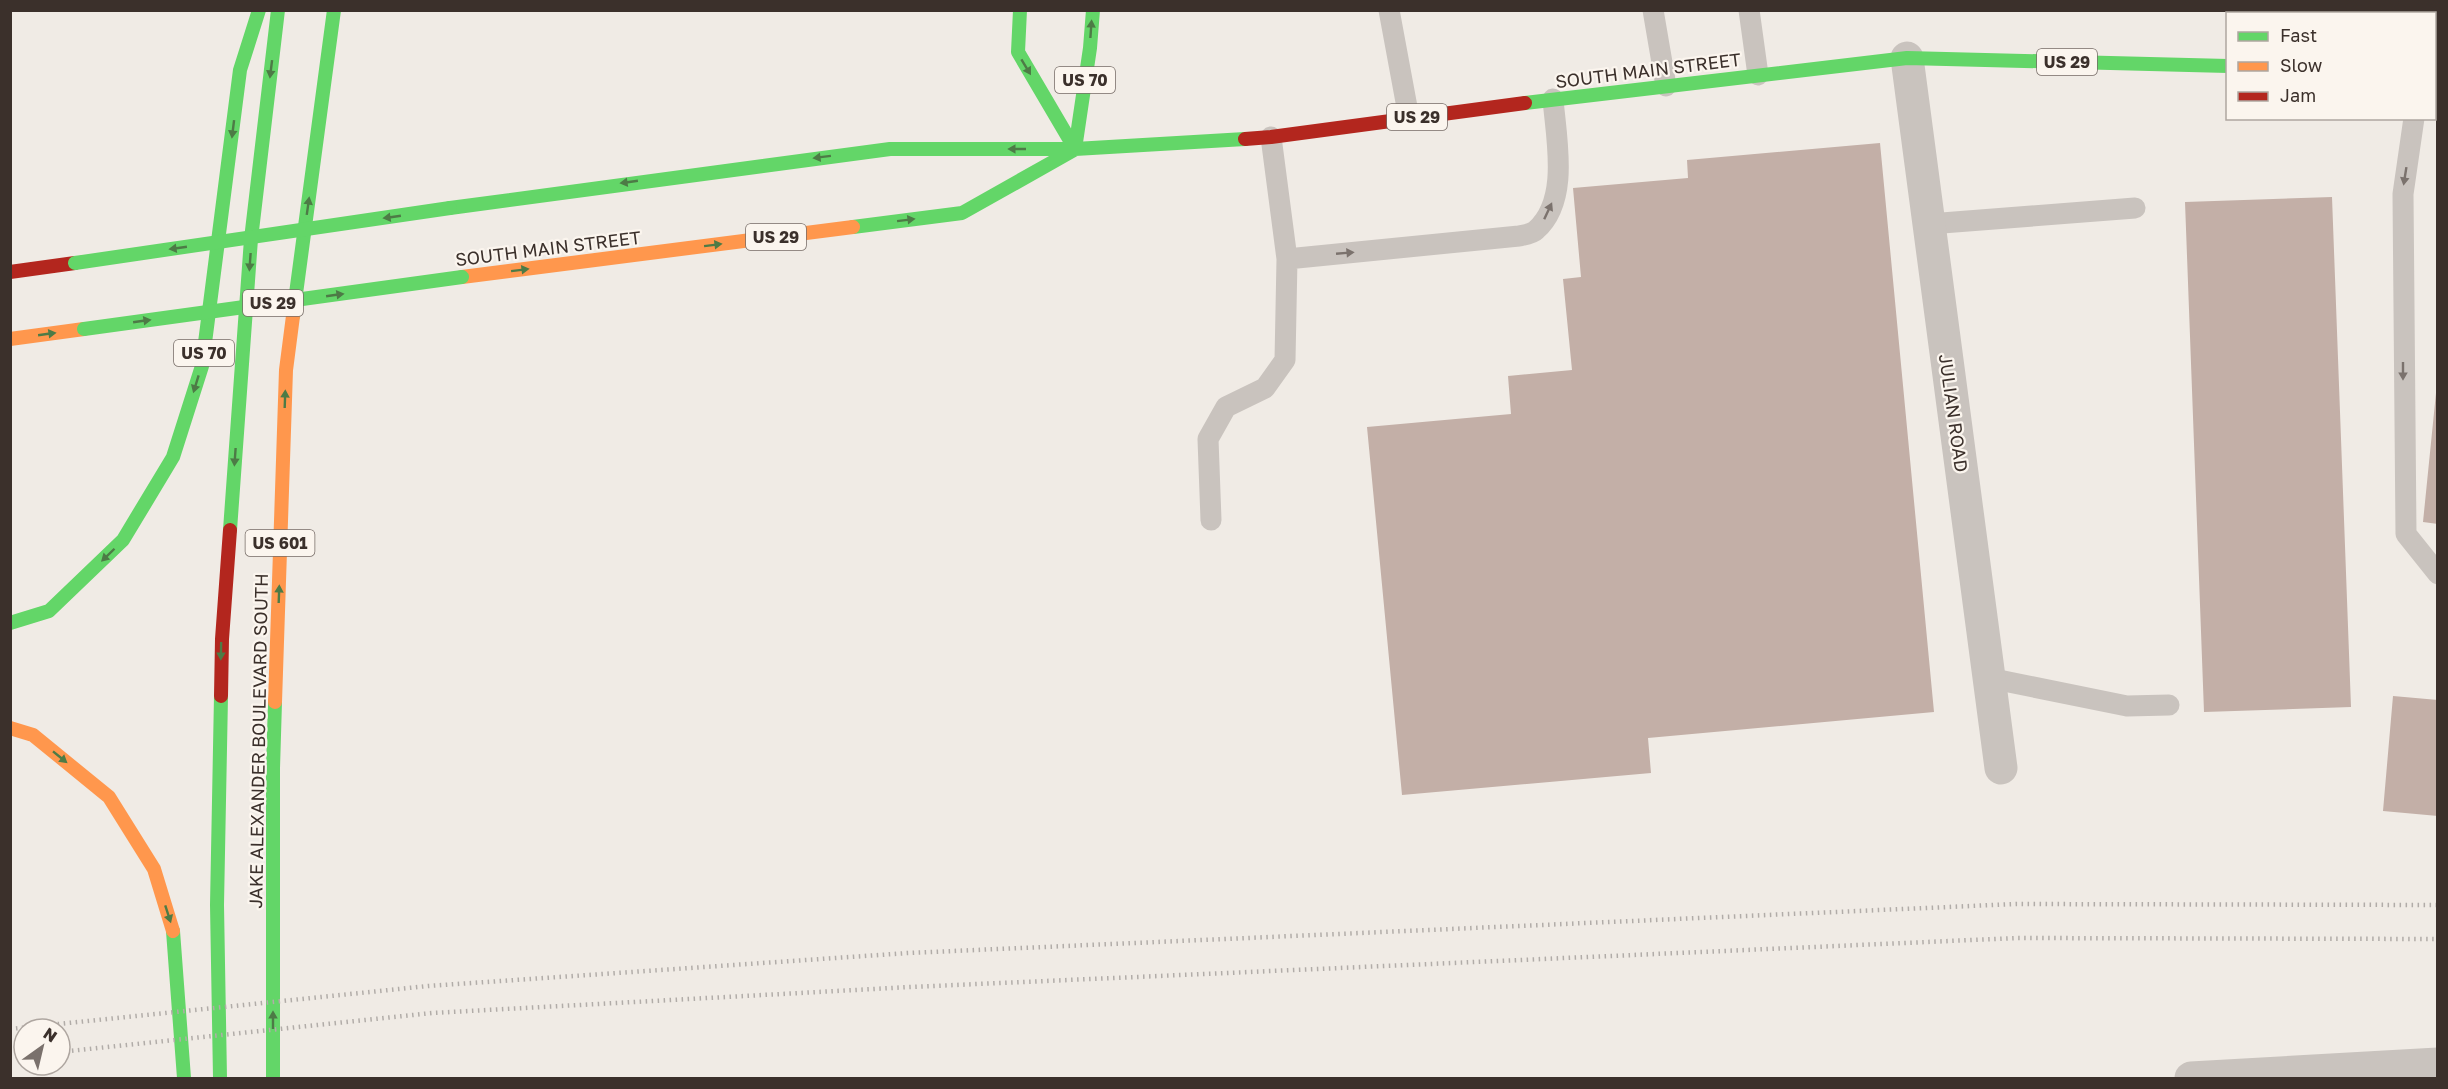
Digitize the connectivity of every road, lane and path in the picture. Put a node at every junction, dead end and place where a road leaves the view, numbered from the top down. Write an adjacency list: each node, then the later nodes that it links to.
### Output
1 (259, 10): 25 (main road, US 70, one-way to 25)
2 (278, 10): 32 (main road, JAKE ALEXANDER BOULEVARD SOUTH / US 601, one-way to 32)
3 (334, 10): 33 (main road, JAKE ALEXANDER BOULEVARD SOUTH / US 601, one-way to 3)
4 (1020, 10): 17 (main road, one-way to 17)
5 (1093, 10): 17 (main road, US 70, one-way to 5)
6 (1389, 10): 14 (lane)
7 (1653, 10): 12 (lane)
8 (1749, 10): 11 (lane)
9 (1907, 58): 10 (main road, SOUTH MAIN STREET / US 29); 11 (main road, SOUTH MAIN STREET / US 29); 19 (street, JULIAN ROAD)
10 (2226, 66)
11 (1758, 75): 12 (main road, SOUTH MAIN STREET / US 29)
12 (1666, 86): 13 (main road, SOUTH MAIN STREET / US 29)
13 (1553, 99): 14 (main road, SOUTH MAIN STREET / US 29); 20 (lane, one-way to 13)
14 (1409, 118): 16 (main road, SOUTH MAIN STREET / US 29)
15 (2414, 120): 24 (lane, one-way to 24)
16 (1271, 137): 17 (main road, SOUTH MAIN STREET / US 29); 20 (lane)
17 (1075, 149): 21 (main road, SOUTH MAIN STREET / US 29, one-way to 21, bridge); 22 (main road, SOUTH MAIN STREET / US 29, one-way to 17, bridge)
18 (2135, 208): 19 (lane)
19 (1929, 224): 26 (street, JULIAN ROAD)
20 (1287, 259): 23 (lane)
21 (10, 272)
22 (10, 339)
23 (1212, 520)
24 (2438, 574)
25 (10, 623)
26 (1989, 678): 27 (lane); 29 (street, JULIAN ROAD)
27 (2169, 705)
28 (10, 728): 31 (main road, one-way to 31)
29 (2001, 768)
30 (2438, 1064): 34 (street)
31 (184, 1078)
32 (220, 1078)
33 (273, 1078)
34 (2191, 1078)

